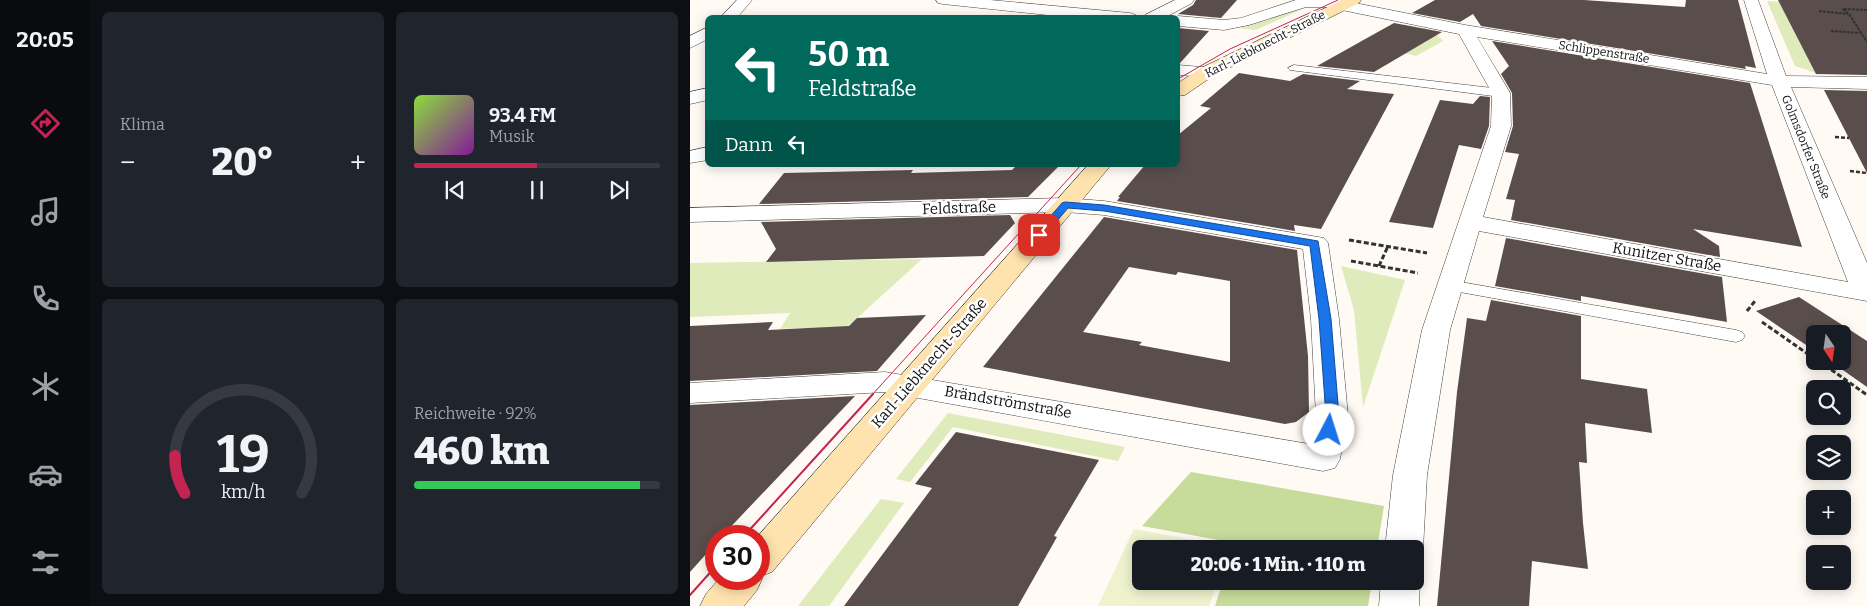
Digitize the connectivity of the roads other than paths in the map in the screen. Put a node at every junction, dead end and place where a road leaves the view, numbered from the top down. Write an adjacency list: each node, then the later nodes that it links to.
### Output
1 (745, 0): 6 (street)
2 (943, 0): 7 (street)
3 (1187, 0): 8 (street)
4 (1751, 0): 16 (street, Golmsdorfer Straße)
5 (1349, 3): 9 (street, Schlippenstraße); 10 (street, Schlippenstraße); 15 (street, Karl-Liebknecht-Straße)
6 (731, 15)
7 (1099, 15)
8 (1157, 15)
9 (1180, 21)
10 (1465, 30): 16 (street, Schlippenstraße); 19 (street)
11 (705, 34): 12 (street)
12 (690, 43)
13 (1294, 68): 19 (lane)
14 (1180, 70): 15 (street)
15 (1207, 72): 18 (street, Karl-Liebknecht-Straße)
16 (1779, 81): 17 (street, Schlippenstraße); 29 (street, Golmsdorfer Straße)
17 (1867, 82)
18 (1180, 90)
19 (1501, 93): 27 (street)
20 (705, 95): 21 (street)
21 (690, 98)
22 (705, 154): 23 (street)
23 (690, 157)
24 (1098, 167): 25 (street, Karl-Liebknecht-Straße)
25 (1065, 205): 26 (street, Feldstraße); 31 (street, Karl-Liebknecht-Straße); 33 (street, Feldstraße)
26 (690, 216)
27 (1468, 222): 28 (street); 29 (street, Kunitzer Straße)
28 (1449, 285): 30 (lane); 34 (street)
29 (1866, 292)
30 (1736, 336)
31 (910, 385): 32 (street, Brändströmstraße); 33 (street, Brändströmstraße); 35 (street, Karl-Liebknecht-Straße)
32 (690, 393)
33 (1323, 460)
34 (1405, 540)
35 (770, 548)
36 (734, 590): 38 (street)
37 (1400, 590): 39 (street)
38 (720, 606)
39 (1399, 606)

